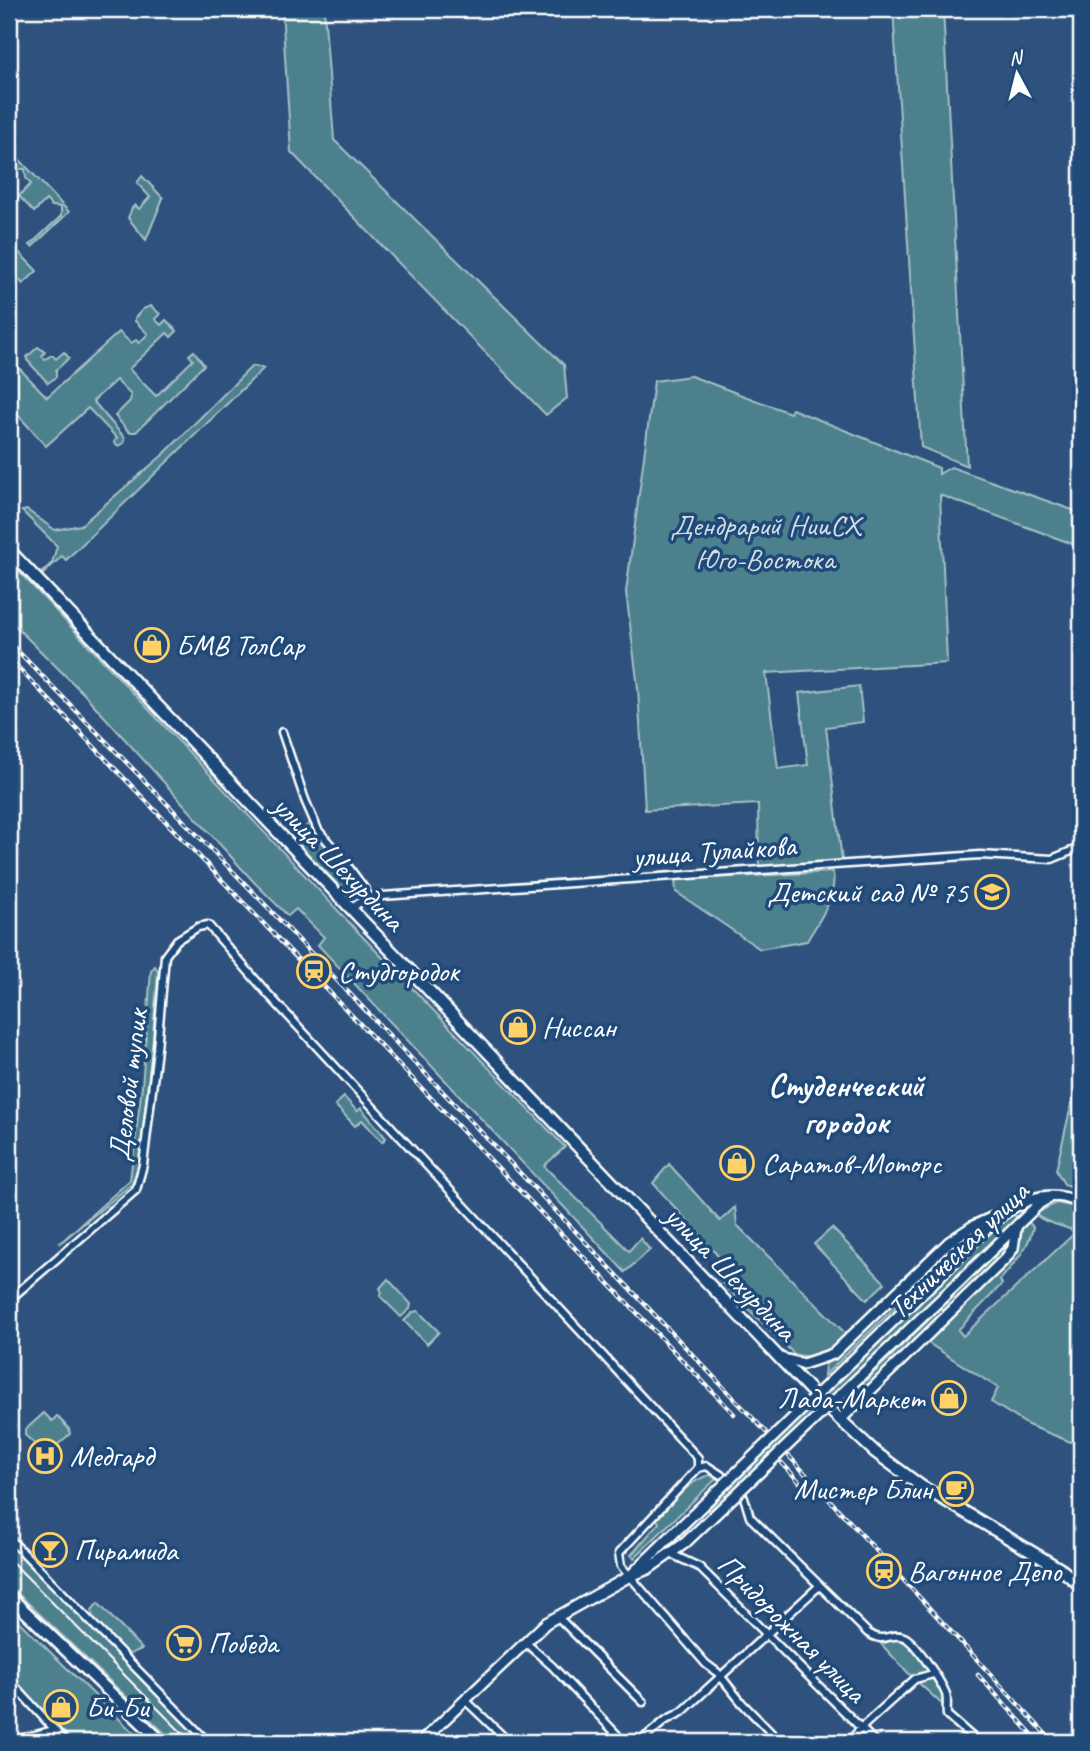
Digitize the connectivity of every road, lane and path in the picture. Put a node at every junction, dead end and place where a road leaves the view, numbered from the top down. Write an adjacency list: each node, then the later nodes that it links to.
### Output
1 (9, 550): 5 (main road, улица Шехурдина)
2 (282, 732): 4 (street)
3 (1081, 847): 4 (street, улица Тулайкова)
4 (367, 897): 5 (street)
5 (351, 909): 11 (main road, улица Шехурдина)
6 (1053, 1196): 7 (main road); 8 (main road, Техническая улица); 9 (main road, Техническая улица)
7 (1081, 1202)
8 (1010, 1209): 9 (street); 11 (main road); 19 (main road, Техническая улица, bridge)
9 (1019, 1225): 13 (main road); 18 (main road, Техническая улица, bridge)
10 (9, 1300): 14 (street, Деловой тупик)
11 (779, 1358): 12 (main road, улица Шехурдина)
12 (810, 1390)
13 (837, 1417): 20 (main road)
14 (698, 1468): 15 (street); 19 (street)
15 (721, 1475)
16 (744, 1497): 21 (street)
17 (9, 1538): 36 (street)
18 (671, 1554): 19 (main road, Техническая улица); 24 (street, Придорожная улица)
19 (630, 1576): 23 (main road, Техническая улица); 27 (street)
20 (1081, 1586)
21 (818, 1587): 24 (street); 26 (street)
22 (9, 1595): 35 (main road)
23 (557, 1616): 25 (main road, Техническая улица); 30 (street)
24 (766, 1635): 27 (street); 31 (street, Придорожная улица)
25 (526, 1642): 29 (main road, Техническая улица); 39 (street)
26 (933, 1674): 31 (street); 44 (street)
27 (721, 1676): 40 (street); 41 (street)
28 (9, 1680): 32 (street)
29 (465, 1700): 37 (main road, Техническая улица); 38 (street)
30 (642, 1702)
31 (861, 1728): 42 (street); 43 (street, Придорожная улица)
32 (54, 1730): 33 (street); 34 (street)
33 (9, 1742)
34 (66, 1742)
35 (162, 1742)
36 (208, 1742)
37 (421, 1742)
38 (509, 1742)
39 (624, 1742)
40 (641, 1742)
41 (780, 1742)
42 (849, 1742)
43 (874, 1742)
44 (978, 1742)

